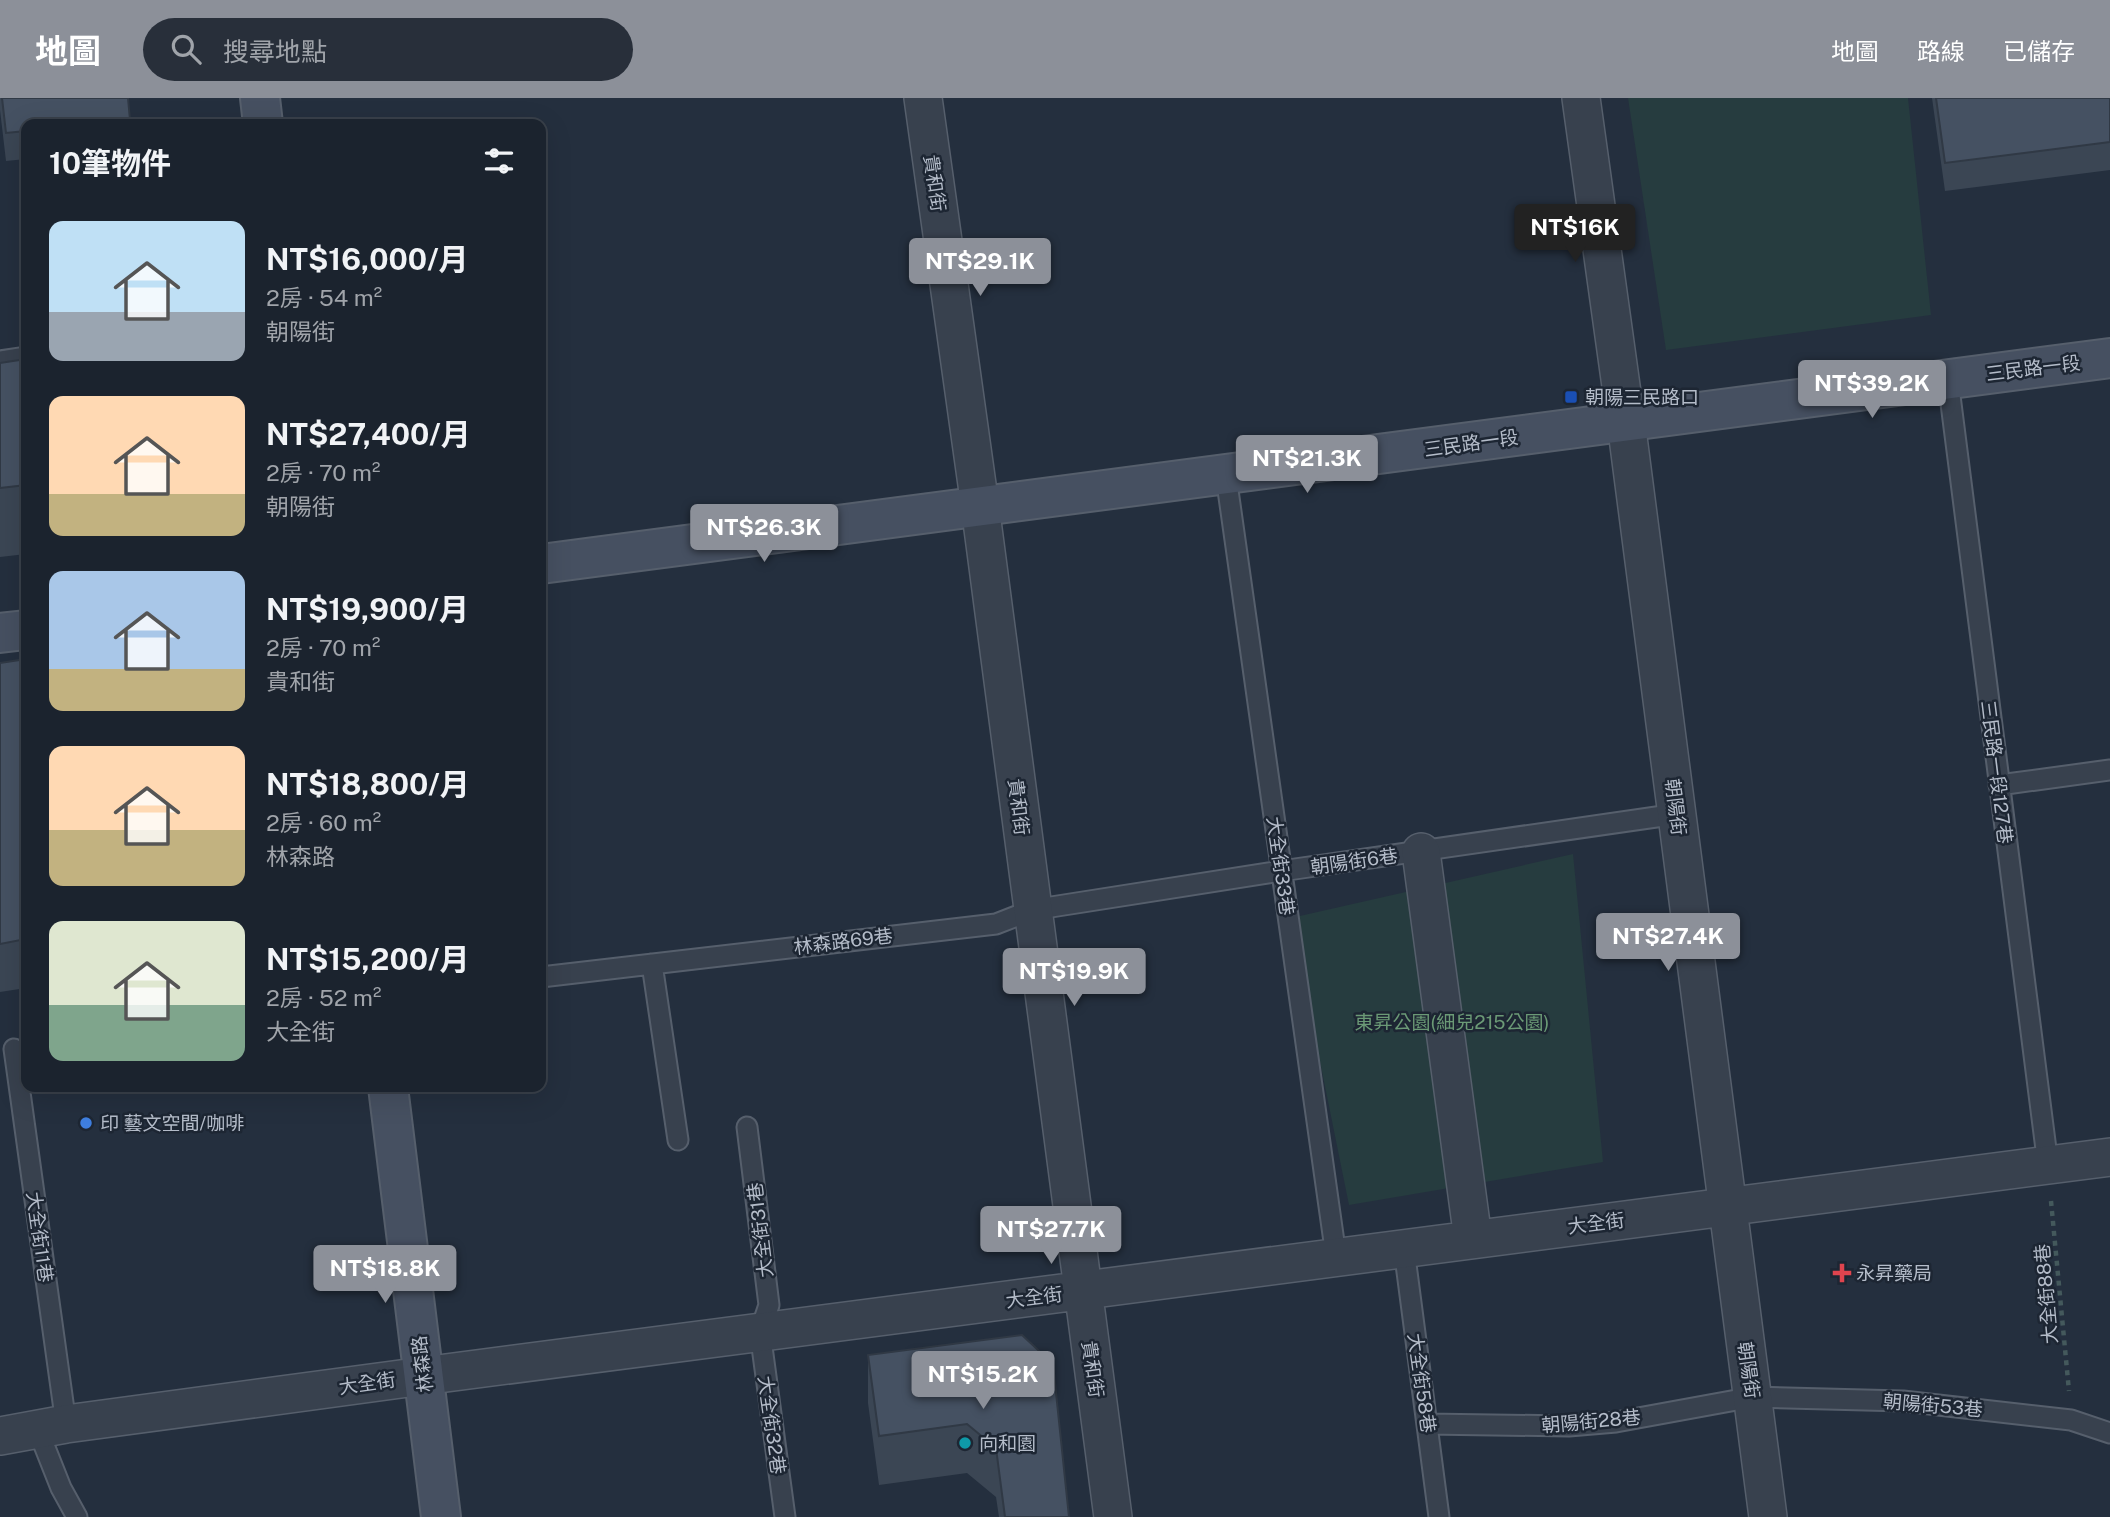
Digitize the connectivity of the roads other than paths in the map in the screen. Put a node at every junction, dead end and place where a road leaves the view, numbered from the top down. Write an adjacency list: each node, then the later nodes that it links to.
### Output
1 (260, 98): 4 (main road)
2 (923, 98): 11 (street, 貴和街)
3 (1581, 98): 9 (street, 朝陽街)
4 (262, 119)
5 (21, 358): 7 (lane)
6 (2110, 358): 8 (main road, 三民路一段)
7 (0, 360)
8 (1948, 380): 9 (main road, 三民路一段); 16 (lane, 三民路一段127巷)
9 (1626, 422): 10 (main road, 三民路一段); 17 (street, 朝陽街)
10 (1226, 476): 11 (main road, 三民路一段); 19 (lane, 大全街33巷)
11 (979, 506): 12 (main road, 三民路一段); 20 (street, 貴和街)
12 (546, 563)
13 (21, 631): 14 (main road)
14 (0, 633)
15 (2110, 770): 16 (lane)
16 (1998, 785): 28 (lane, 三民路一段127巷)
17 (1676, 814): 18 (lane, 朝陽街6巷); 29 (street, 朝陽街)
18 (1421, 852): 19 (lane, 朝陽街6巷); 30 (street)
19 (1281, 871): 20 (lane, 朝陽街6巷); 32 (lane, 大全街33巷)
20 (1032, 910): 21 (lane, 林森路69巷); 33 (street, 貴和街)
21 (652, 964): 22 (lane, 林森路69巷); 26 (lane)
22 (546, 976)
23 (13, 1049): 38 (lane, 大全街11巷)
24 (389, 1092): 35 (main road, 林森路)
25 (747, 1127): 34 (lane, 大全街31巷)
26 (678, 1140)
27 (2110, 1157): 28 (street, 大全街)
28 (2048, 1165): 29 (street, 大全街)
29 (1727, 1206): 30 (street, 大全街); 36 (street, 朝陽街)
30 (1473, 1239): 31 (street, 大全街)
31 (1404, 1249): 32 (street, 大全街); 37 (lane, 大全街58巷)
32 (1336, 1256): 33 (street, 大全街)
33 (1083, 1291): 34 (street, 大全街); 44 (street, 貴和街)
34 (760, 1332): 35 (street, 大全街); 43 (lane, 大全街32巷)
35 (423, 1376): 38 (street, 大全街); 42 (main road, 林森路)
36 (1753, 1397): 37 (lane, 朝陽街28巷); 39 (lane, 朝陽街53巷); 46 (street, 朝陽街)
37 (1427, 1424): 45 (lane, 大全街58巷)
38 (52, 1427): 40 (street, 大全街); 41 (lane, 大全街11巷)
39 (2110, 1433)
40 (0, 1436)
41 (77, 1517)
42 (441, 1517)
43 (785, 1517)
44 (1113, 1517)
45 (1439, 1517)
46 (1768, 1517)

